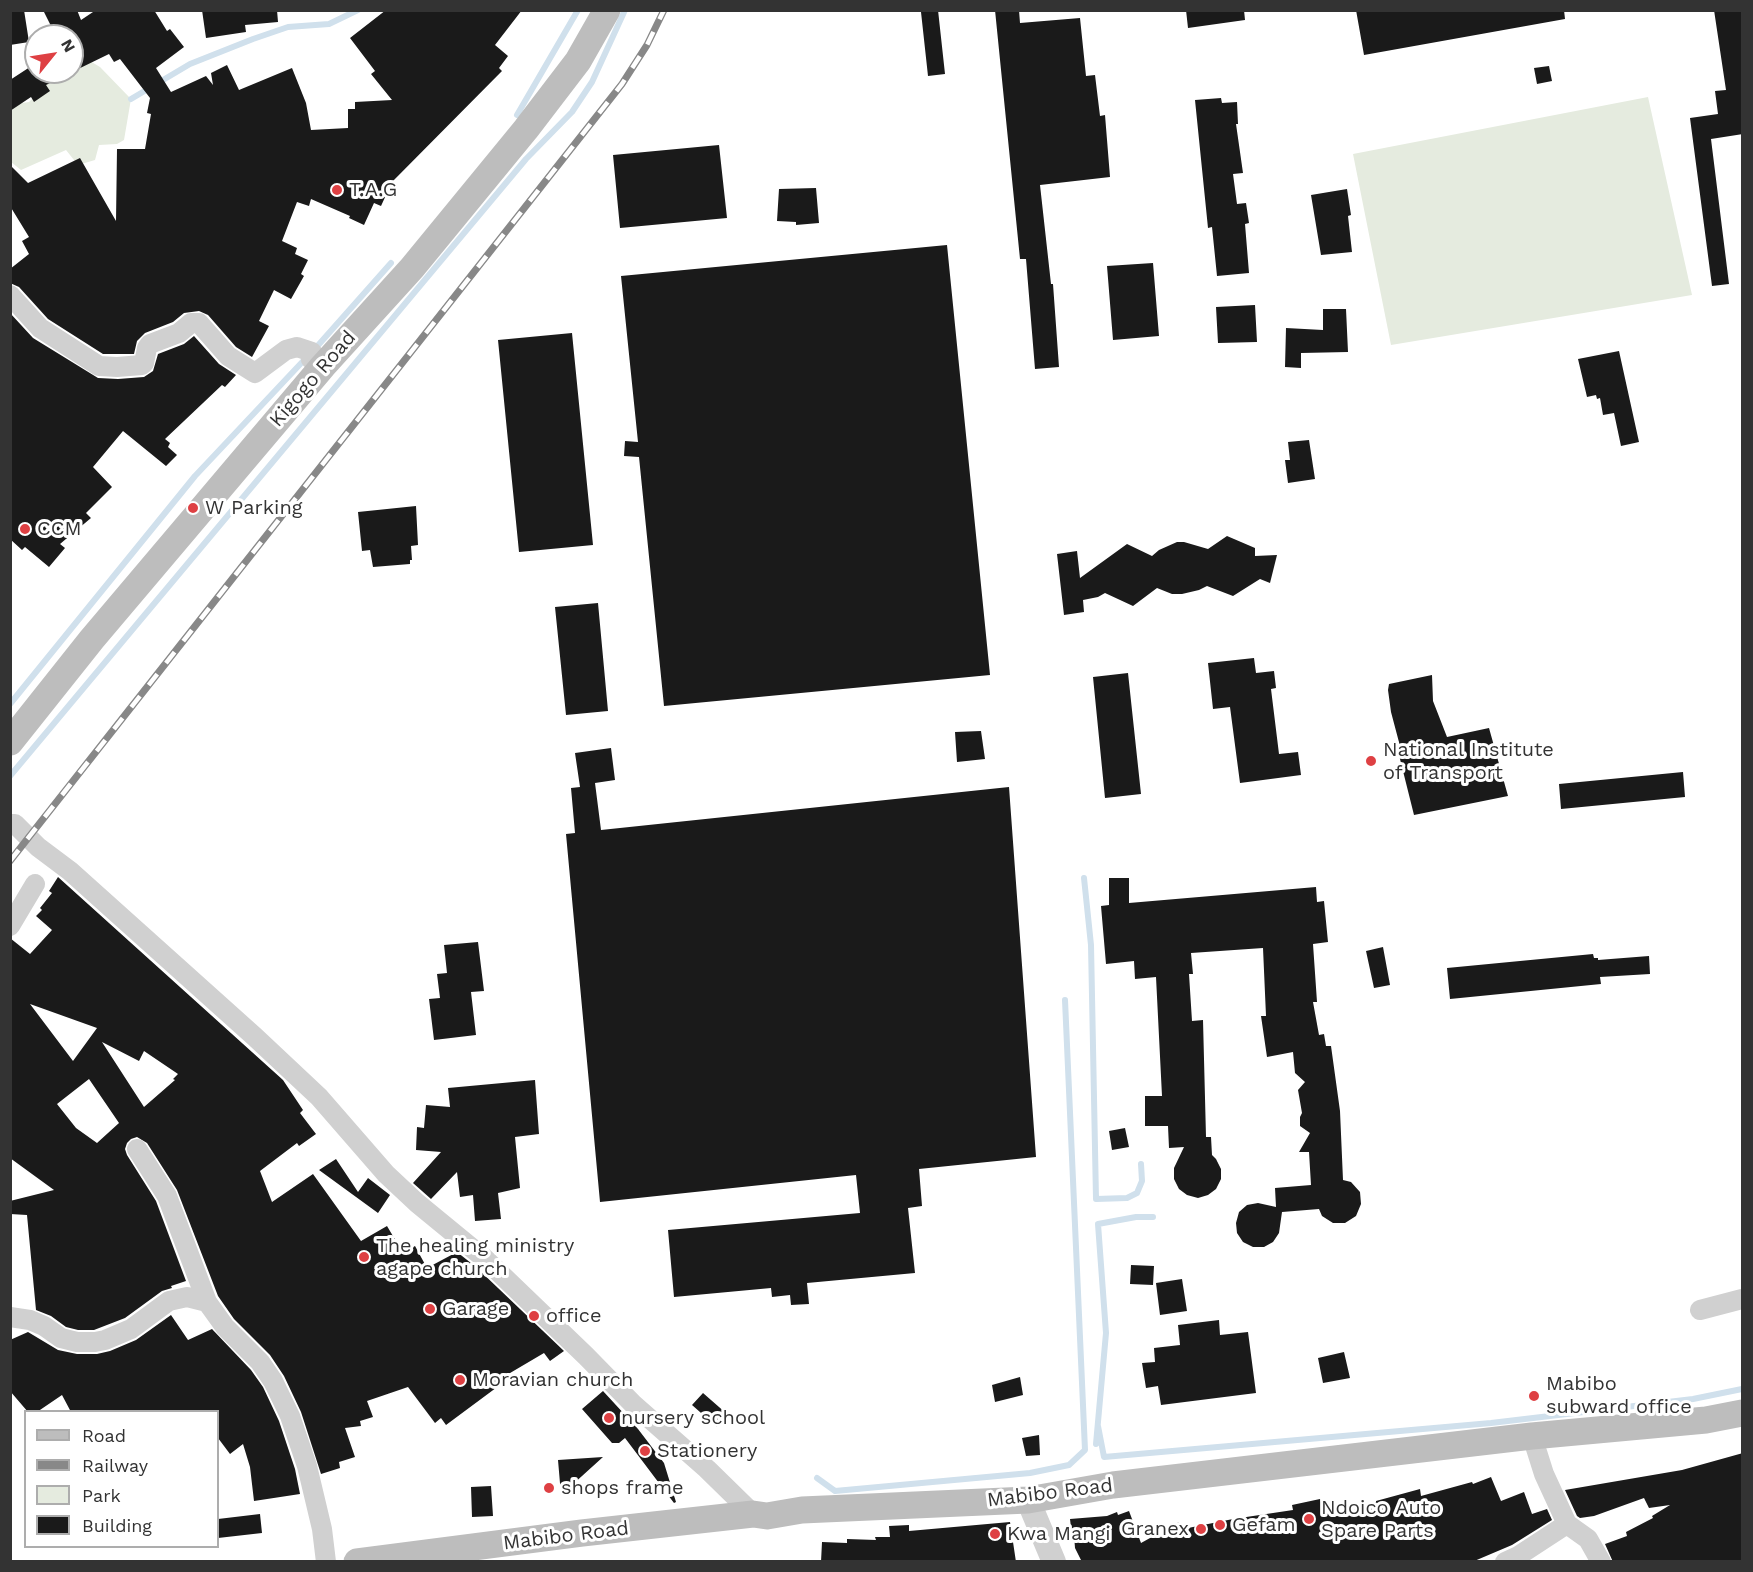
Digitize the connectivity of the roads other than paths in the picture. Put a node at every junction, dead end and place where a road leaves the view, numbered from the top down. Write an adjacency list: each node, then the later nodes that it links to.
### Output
1 (607, 10): 3 (main road, Kigogo Road)
2 (10, 295): 3 (street)
3 (323, 366): 4 (main road, Kigogo Road)
4 (10, 742)
5 (10, 824): 16 (street)
6 (35, 884): 7 (street)
7 (10, 926)
8 (137, 1149): 10 (street)
9 (1743, 1299): 11 (street)
10 (207, 1302): 12 (street); 18 (street)
11 (1700, 1310)
12 (10, 1317)
13 (1743, 1413): 14 (main road, Mabibo Road)
14 (1532, 1436): 15 (main road, Mabibo Road); 17 (street)
15 (1028, 1500): 16 (main road, Mabibo Road); 20 (street)
16 (753, 1514): 19 (main road, Mabibo Road)
17 (1567, 1524): 21 (street); 22 (street)
18 (326, 1562)
19 (357, 1562)
20 (1054, 1562)
21 (1505, 1562)
22 (1601, 1562)

